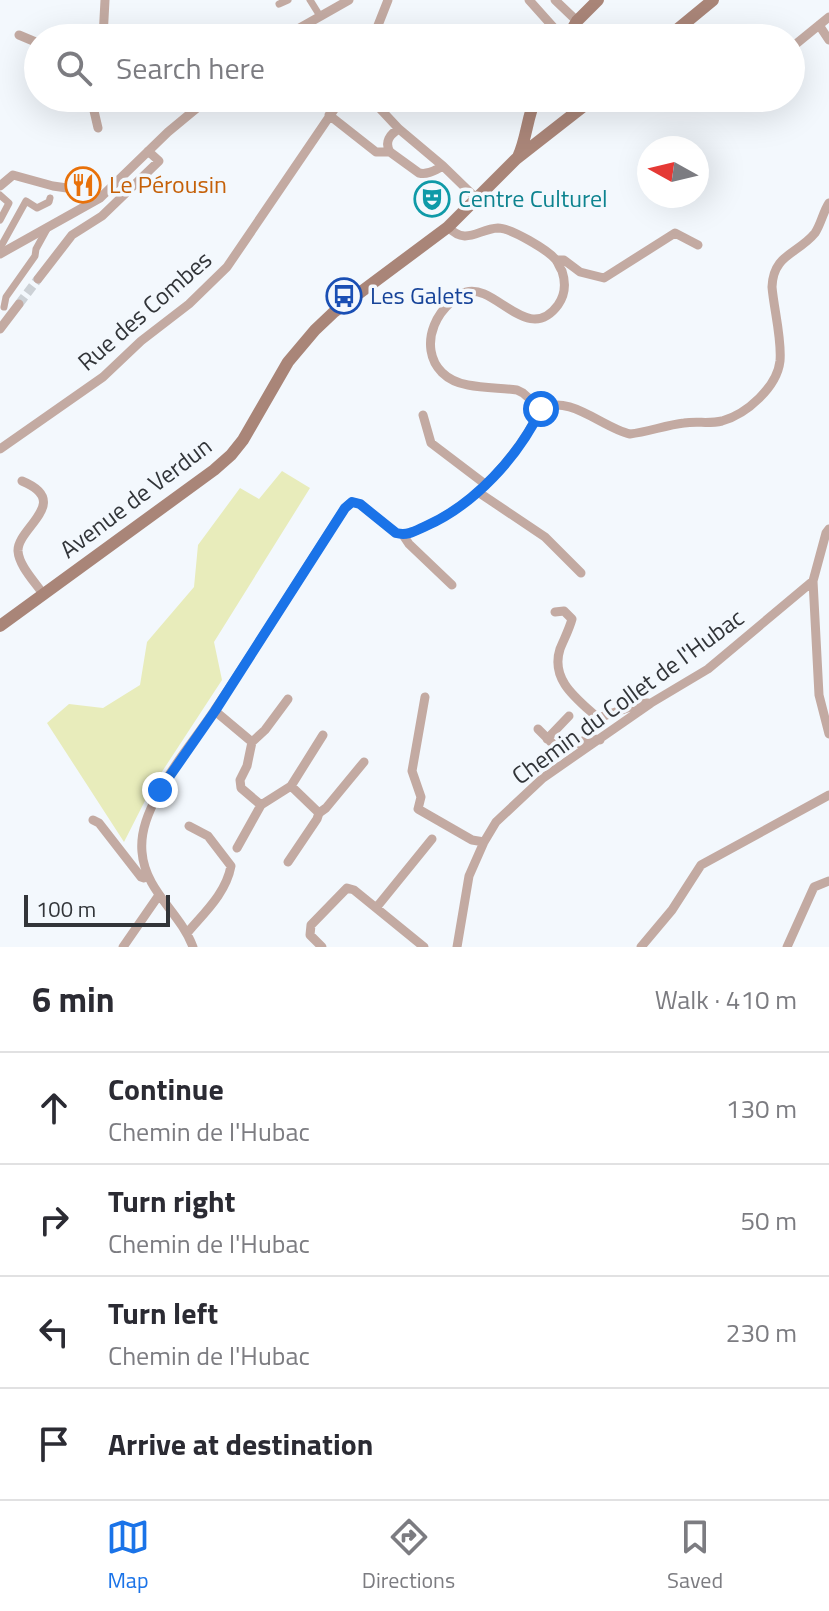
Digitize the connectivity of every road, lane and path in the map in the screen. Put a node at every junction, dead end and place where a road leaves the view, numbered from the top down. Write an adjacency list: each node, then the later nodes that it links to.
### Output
1 (105, 0): 14 (street)
2 (288, 0): 10 (street)
3 (310, 0): 11 (street)
4 (349, 0): 11 (street)
5 (388, 0): 16 (street)
6 (529, 0): 17 (street)
7 (555, 0): 13 (street)
8 (598, 0): 13 (main road)
9 (713, 0): 19 (main road)
10 (279, 4)
11 (320, 16): 15 (street)
12 (829, 17): 20 (street)
13 (577, 21): 18 (main road)
14 (104, 24)
15 (306, 24)
16 (379, 24)
17 (552, 24)
18 (575, 24)
19 (684, 24)
20 (819, 25): 22 (street); 24 (street)
21 (19, 35): 23 (street)
22 (805, 36)
23 (24, 37)
24 (829, 40)
25 (94, 112): 32 (street)
26 (193, 112): 35 (street)
27 (331, 112): 31 (street, Rue des Combes)
28 (383, 112): 33 (street)
29 (577, 112): 34 (main road, Avenue de Verdun)
30 (530, 113): 34 (main road); 37 (main road)
31 (329, 115): 36 (street); 58 (street, Rue des Combes)
32 (98, 128)
33 (399, 129): 36 (street); 38 (street)
34 (552, 133): 37 (main road, Avenue de Verdun)
35 (148, 151): 42 (street); 52 (street)
36 (390, 152): 38 (street)
37 (516, 159): 43 (main road, Avenue de Verdun)
38 (443, 166): 43 (street)
39 (0, 186): 42 (street)
40 (0, 195): 45 (street)
41 (50, 198): 49 (street)
42 (100, 198): 47 (street)
43 (477, 199): 46 (main road, Avenue de Verdun)
44 (829, 203): 56 (street)
45 (0, 220)
46 (448, 227): 51 (street); 66 (main road, Avenue de Verdun)
47 (47, 229): 50 (street); 54 (street)
48 (698, 245): 51 (street)
49 (0, 248)
50 (0, 254)
51 (556, 260): 56 (street)
52 (38, 279)
53 (19, 304): 55 (street)
54 (4, 306)
55 (0, 329)
56 (541, 409): 60 (street)
57 (423, 415): 60 (street)
58 (0, 449)
59 (22, 481): 66 (street)
60 (482, 488): 62 (street); 63 (street)
61 (829, 529): 64 (street)
62 (403, 535): 65 (street); 72 (street)
63 (581, 573)
64 (813, 581): 71 (street, Chemin du Collet de l'Hubac); 75 (street)
65 (452, 585)
66 (43, 594): 68 (main road, Avenue de Verdun)
67 (555, 612): 71 (street)
68 (0, 626)
69 (425, 697): 88 (street)
70 (288, 699): 79 (street)
71 (651, 703): 78 (street, Chemin du Collet de l'Hubac)
72 (215, 711): 79 (street); 91 (street)
73 (569, 716): 77 (street)
74 (538, 729): 77 (street)
75 (829, 734)
76 (323, 735): 81 (street)
77 (547, 739): 78 (street)
78 (600, 740): 88 (street, Chemin du Collet de l'Hubac)
79 (252, 742): 83 (street)
80 (364, 762): 84 (street)
81 (291, 786): 83 (street); 84 (street)
82 (829, 795): 101 (street)
83 (261, 805): 89 (street)
84 (319, 813): 90 (street)
85 (93, 820): 91 (street)
86 (189, 826): 95 (street)
87 (432, 839): 94 (street)
88 (484, 842): 100 (street, Chemin du Collet de l'Hubac)
89 (237, 848)
90 (288, 862)
91 (148, 876): 93 (street)
92 (829, 881): 102 (street)
93 (159, 895): 95 (street); 96 (street)
94 (376, 908): 98 (street); 99 (street)
95 (188, 932): 97 (street)
96 (123, 947)
97 (193, 947)
98 (322, 947)
99 (424, 947)
100 (457, 947)
101 (641, 947)
102 (787, 947)

